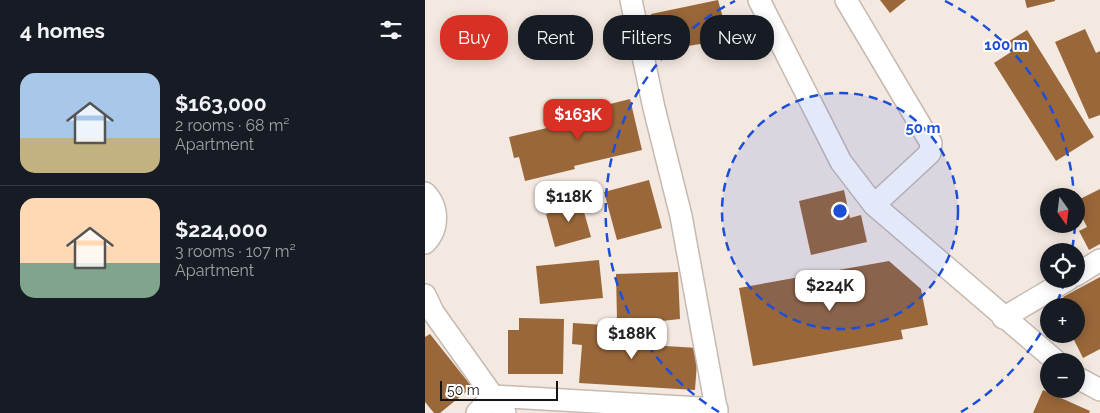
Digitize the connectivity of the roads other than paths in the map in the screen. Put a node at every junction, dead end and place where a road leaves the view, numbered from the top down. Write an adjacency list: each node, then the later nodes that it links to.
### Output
1 (631, 0): 16 (street)
2 (759, 0): 5 (street)
3 (846, 0): 5 (street)
4 (425, 193): 6 (street)
5 (874, 205): 11 (street)
6 (425, 243)
7 (1100, 260): 8 (street)
8 (1085, 269)
9 (1054, 288): 11 (street)
10 (425, 295): 15 (street)
11 (1003, 318): 12 (street)
12 (1047, 353)
13 (1085, 382): 14 (street)
14 (1100, 390)
15 (499, 405): 16 (street); 17 (street)
16 (717, 411)
17 (477, 413)

